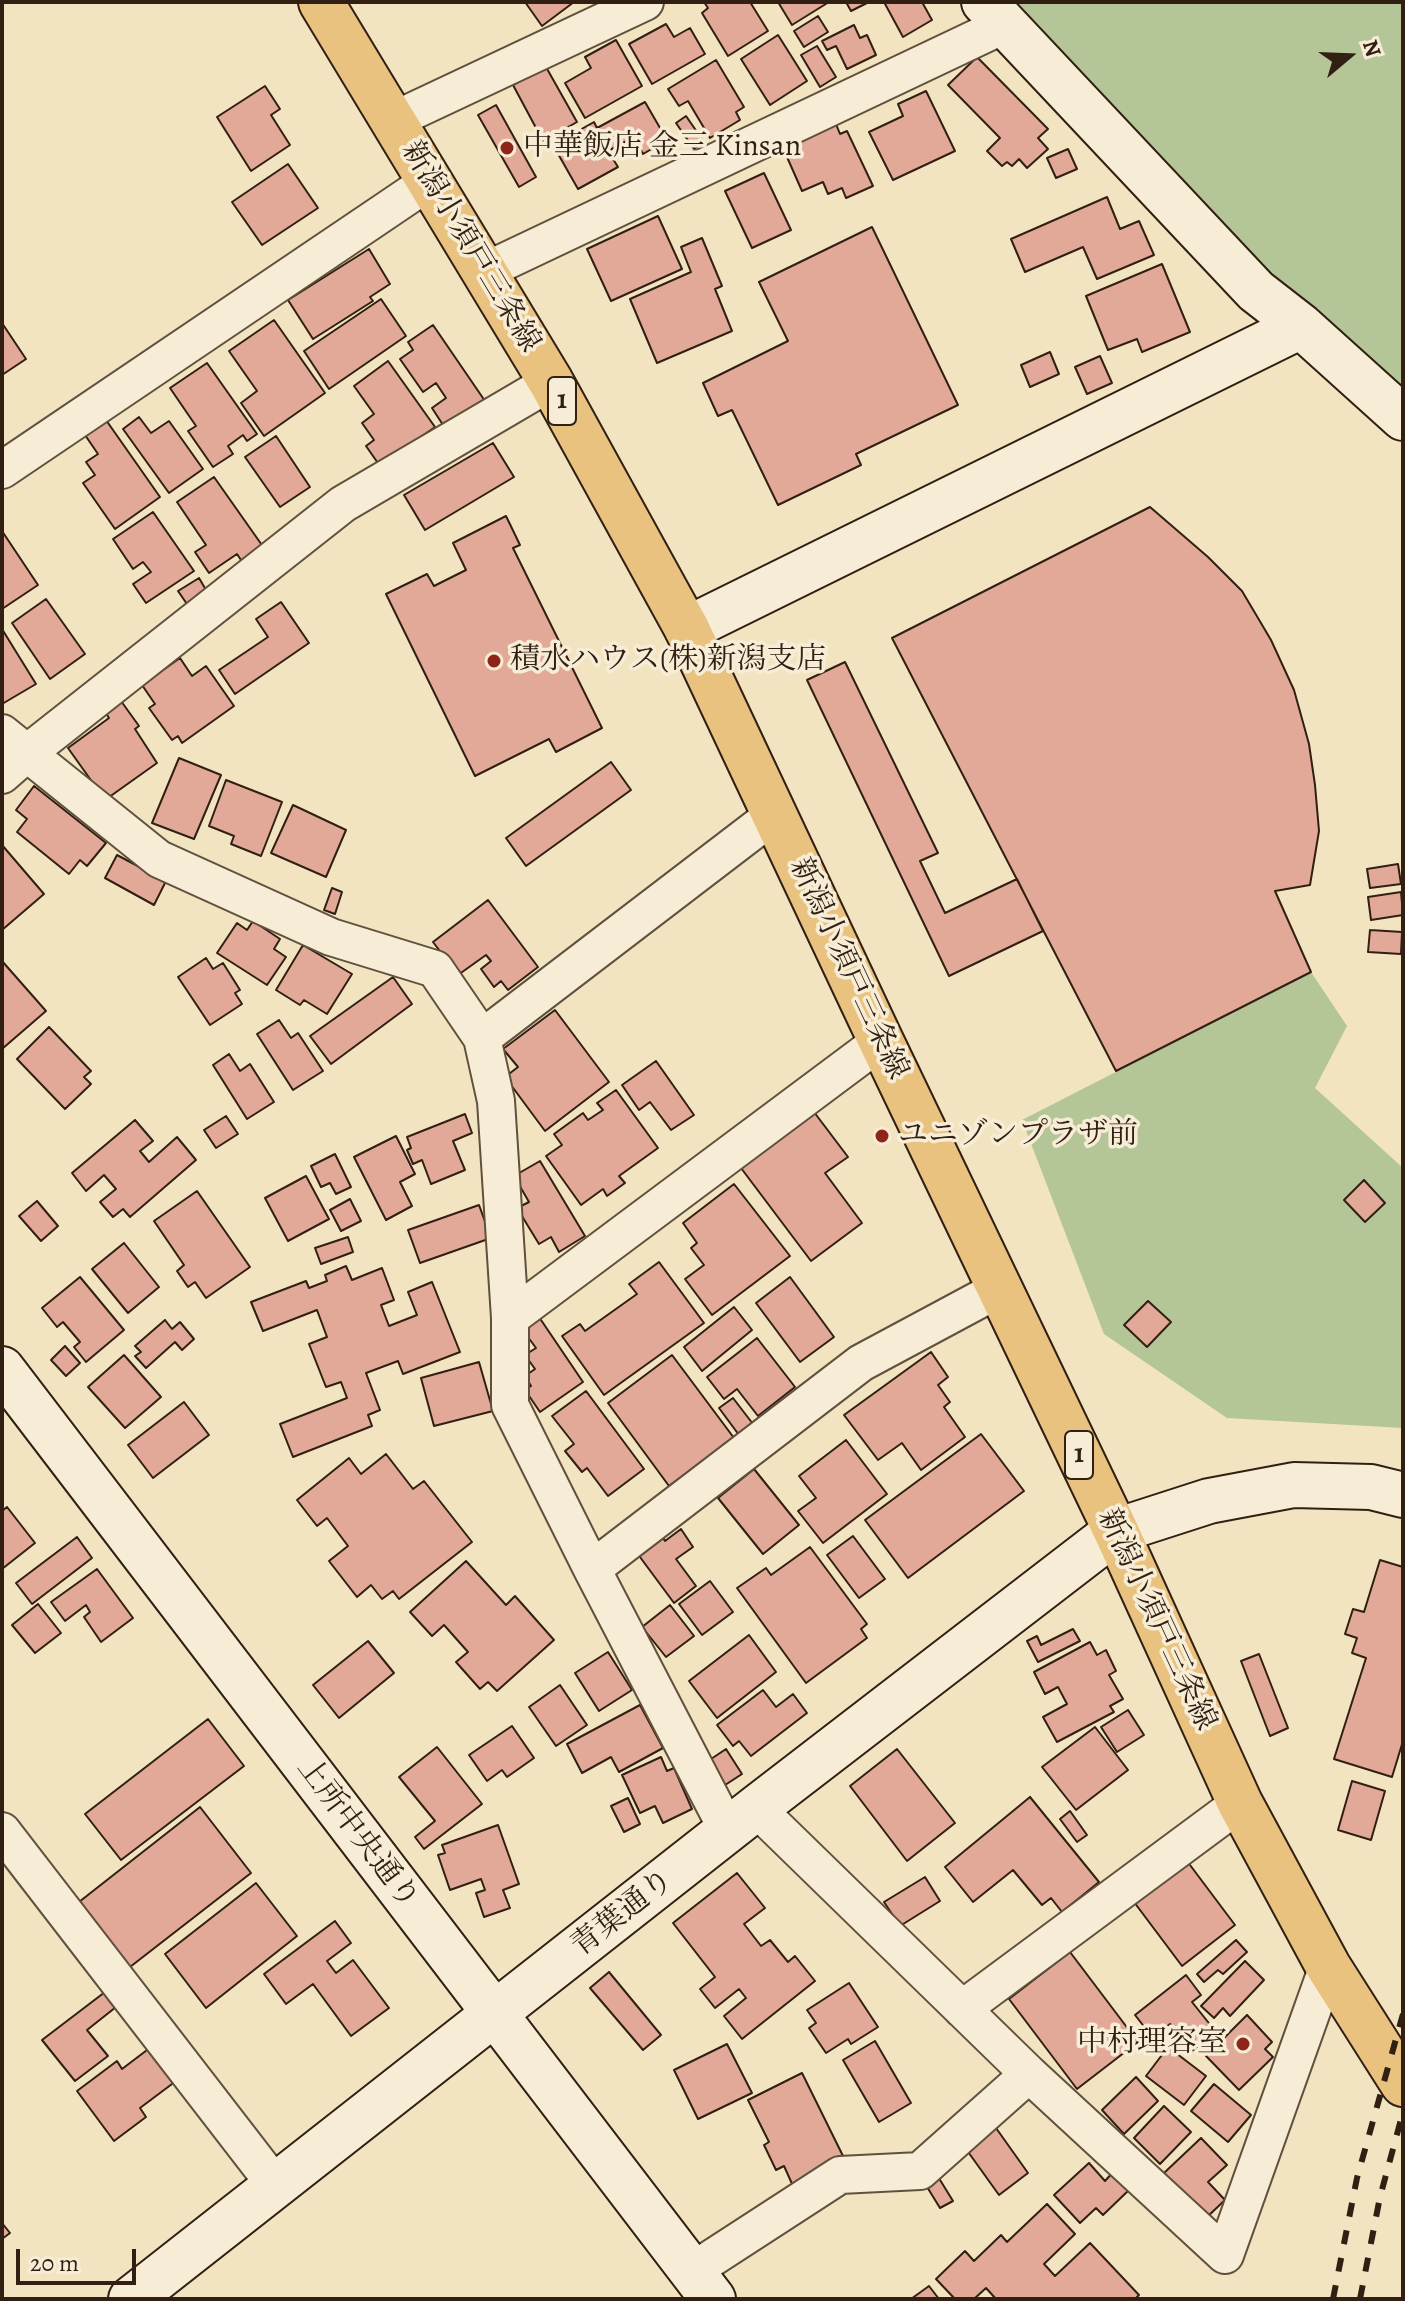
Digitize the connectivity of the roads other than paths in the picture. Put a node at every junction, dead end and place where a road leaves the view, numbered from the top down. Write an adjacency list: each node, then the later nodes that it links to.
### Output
1 (321, 2): 4 (main road, 新潟小須戸三条線 / 1)
2 (645, 2): 4 (street)
3 (994, 14): 6 (street); 7 (street)
4 (394, 120): 5 (main road, 新潟小須戸三条線 / 1)
5 (430, 181): 6 (main road, 新潟小須戸三条線 / 1); 10 (street)
6 (485, 271): 8 (main road, 新潟小須戸三条線 / 1)
7 (1301, 326): 9 (street); 11 (street)
8 (551, 382): 11 (main road, 新潟小須戸三条線 / 1); 12 (street)
9 (1403, 418)
10 (2, 470)
11 (687, 629): 13 (main road, 新潟小須戸三条線 / 1)
12 (10, 754): 14 (street)
13 (775, 814): 14 (street); 15 (main road, 新潟小須戸三条線 / 1)
14 (482, 1038): 17 (street)
15 (881, 1041): 16 (main road, 新潟小須戸三条線 / 1); 17 (street)
16 (999, 1289): 20 (main road, 新潟小須戸三条線 / 1); 21 (street)
17 (510, 1318): 21 (street)
18 (2, 1369): 27 (street, 上所中央通り)
19 (1403, 1495): 20 (street, 青葉通り)
20 (1116, 1531): 22 (main road, 新潟小須戸三条線 / 1); 23 (street, 青葉通り)
21 (592, 1569): 23 (street)
22 (1240, 1803): 25 (main road, 新潟小須戸三条線 / 1); 26 (street)
23 (742, 1819): 26 (street); 27 (street, 青葉通り)
24 (2, 1831): 30 (street)
25 (1328, 1966): 28 (street); 29 (main road, 新潟小須戸三条線 / 1)
26 (962, 2009): 28 (street)
27 (495, 2014): 30 (street, 青葉通り); 31 (street, 上所中央通り)
28 (1029, 2074): 31 (street)
29 (1403, 2084)
30 (276, 2186): 32 (street, 青葉通り)
31 (702, 2285)
32 (131, 2299)

